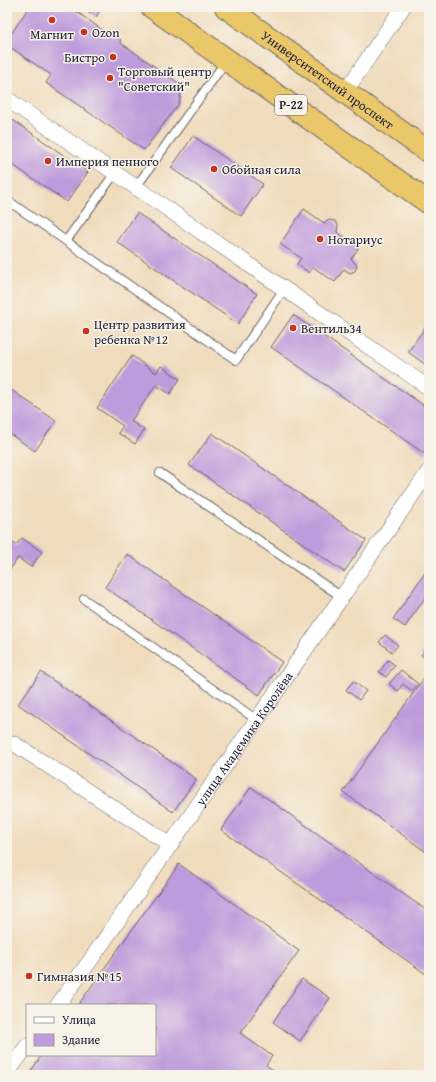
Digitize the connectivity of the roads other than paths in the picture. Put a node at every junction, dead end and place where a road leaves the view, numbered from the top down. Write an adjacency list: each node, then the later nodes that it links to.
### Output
1 (152, 7): 4 (highway, Р-22)
2 (226, 7): 5 (highway, Университетский проспект)
3 (403, 7): 5 (street)
4 (227, 60): 9 (lane); 11 (highway, Р-22)
5 (345, 92): 7 (highway, Университетский проспект)
6 (7, 99): 8 (street)
7 (429, 152)
8 (115, 173): 9 (street); 12 (lane)
9 (136, 187): 13 (street)
10 (7, 200): 12 (lane)
11 (429, 204)
12 (66, 241): 13 (lane)
13 (284, 289): 14 (street)
14 (429, 388)
15 (429, 471): 17 (street, улица Академика Королёва)
16 (160, 473): 17 (lane)
17 (342, 598): 19 (street, улица Академика Королёва)
18 (84, 599): 19 (lane)
19 (257, 720): 21 (street, улица Академика Королёва)
20 (10, 747): 21 (street)
21 (170, 845): 22 (street, улица Академика Королёва)
22 (59, 1004)
23 (26, 1047): 24 (street)
24 (7, 1074)

